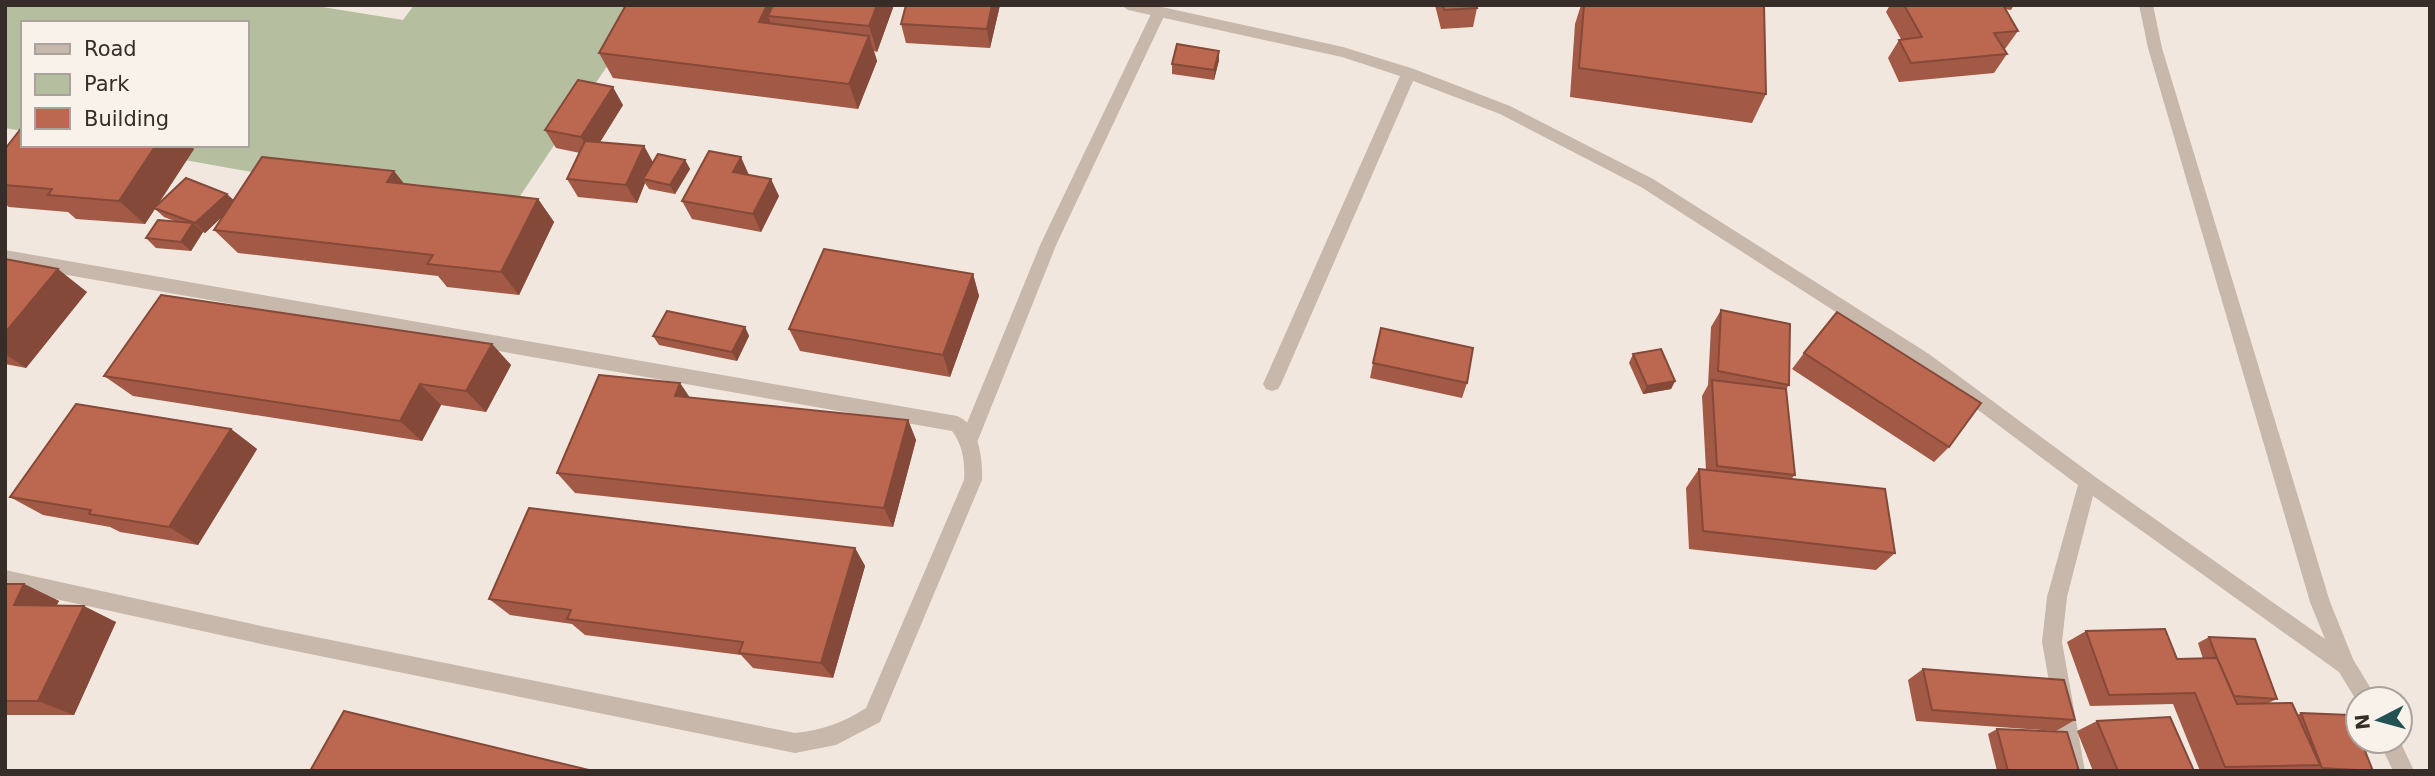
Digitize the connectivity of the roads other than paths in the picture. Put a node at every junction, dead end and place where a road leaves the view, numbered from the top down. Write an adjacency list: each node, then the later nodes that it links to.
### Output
1 (1128, 5): 3 (street)
2 (2146, 5): 10 (street)
3 (1159, 12): 4 (street); 7 (street)
4 (1409, 74): 6 (street); 8 (street)
5 (5, 257): 7 (street)
6 (1272, 384)
7 (969, 440): 9 (street)
8 (2088, 482): 10 (street); 13 (street)
9 (5, 579)
10 (2346, 665): 11 (street)
11 (2358, 685)
12 (2396, 755): 14 (street)
13 (2075, 771)
14 (2404, 771)

